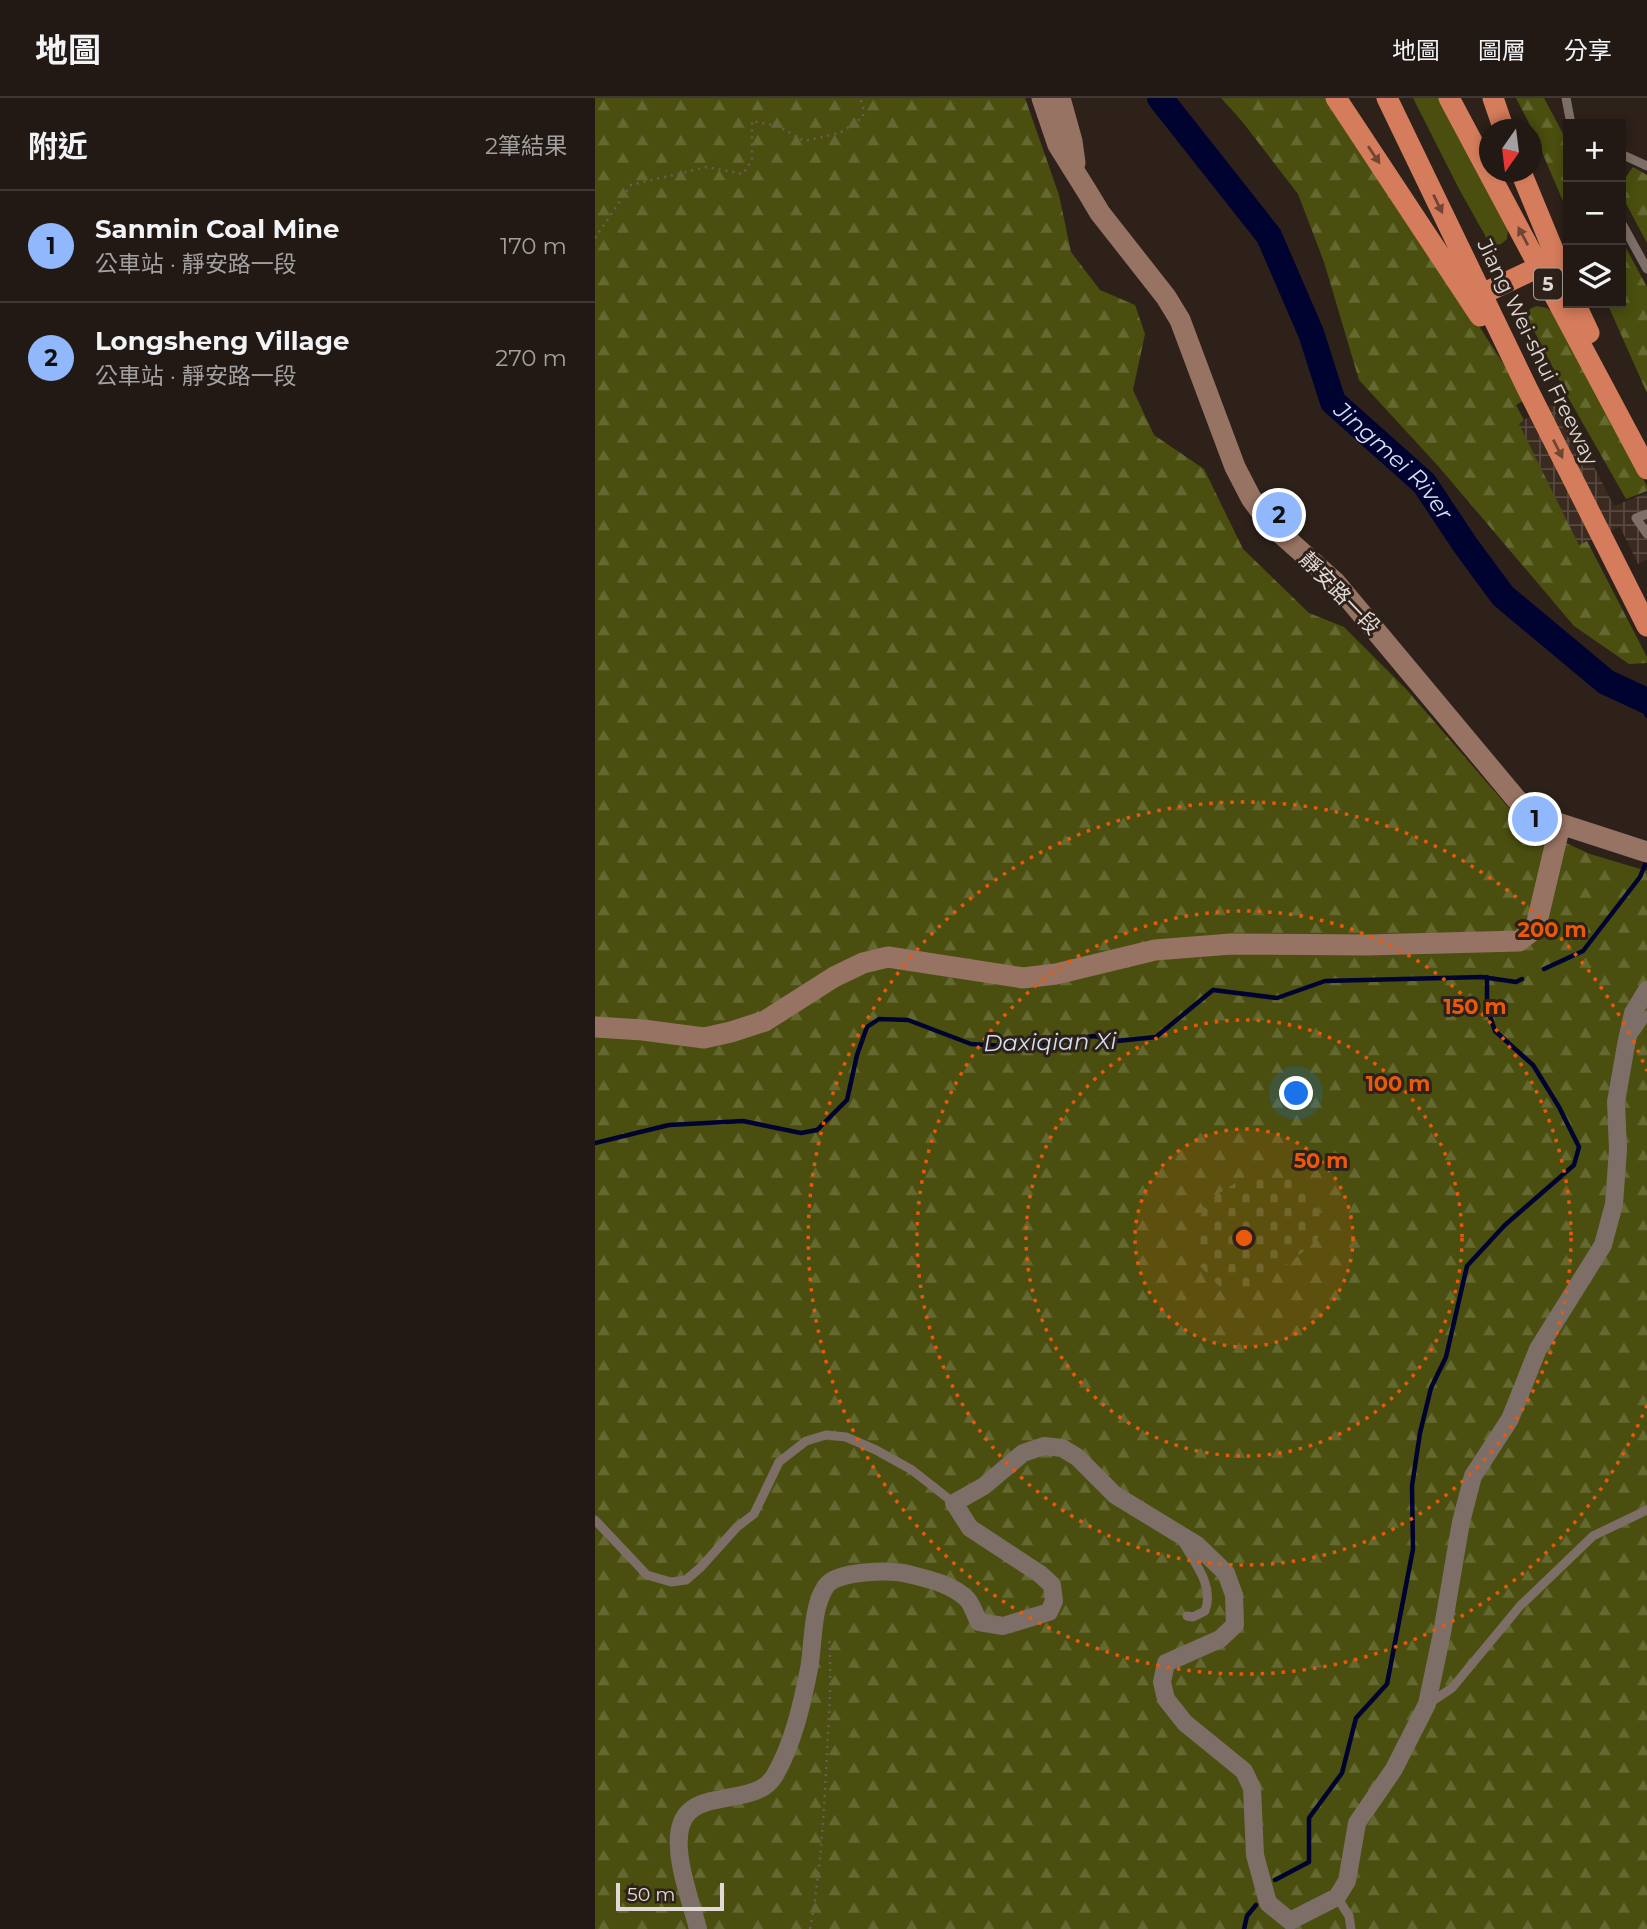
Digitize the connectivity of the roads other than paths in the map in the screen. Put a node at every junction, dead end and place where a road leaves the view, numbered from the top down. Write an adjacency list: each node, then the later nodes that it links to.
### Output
1 (1042, 98): 12 (street, 靜安路一段)
2 (1060, 98): 12 (street, 靜安路一段)
3 (1336, 98): 20 (highway, one-way to 20)
4 (1387, 98): 18 (highway, Jiang Wei-shui Freeway, one-way to 18)
5 (1449, 98): 15 (highway, Jiang Wei-shui Freeway / 5, one-way to 5)
6 (1493, 98): 8 (highway)
7 (1566, 98): 9 (lane)
8 (1500, 119)
9 (1570, 119)
10 (1626, 156): 11 (lane)
11 (1647, 166)
12 (1077, 172): 25 (street, 靜安路一段)
13 (1525, 182): 17 (highway)
14 (1626, 231): 16 (lane)
15 (1539, 268): 18 (highway); 21 (highway, Jiang Wei-shui Freeway / 5)
16 (1647, 269)
17 (1563, 274)
18 (1482, 294): 20 (highway, Jiang Wei-shui Freeway)
19 (1577, 308): 21 (highway)
20 (1527, 388): 24 (highway, Jiang Wei-shui Freeway, one-way to 24)
21 (1647, 468)
22 (1647, 514): 23 (lane)
23 (1647, 534)
24 (1647, 626)
25 (1566, 827): 26 (street, 靜安路一段); 29 (street)
26 (1647, 852)
27 (1647, 990): 30 (street)
28 (1647, 1015): 30 (lane)
29 (595, 1027)
30 (1626, 1045): 36 (street)
31 (954, 1503): 33 (lane); 34 (street); 38 (street)
32 (1647, 1510): 36 (lane)
33 (595, 1520)
34 (1179, 1534): 35 (lane); 37 (street)
35 (1187, 1616)
36 (1427, 1704): 37 (street)
37 (1337, 1897): 39 (lane)
38 (698, 1929)
39 (1351, 1929)

